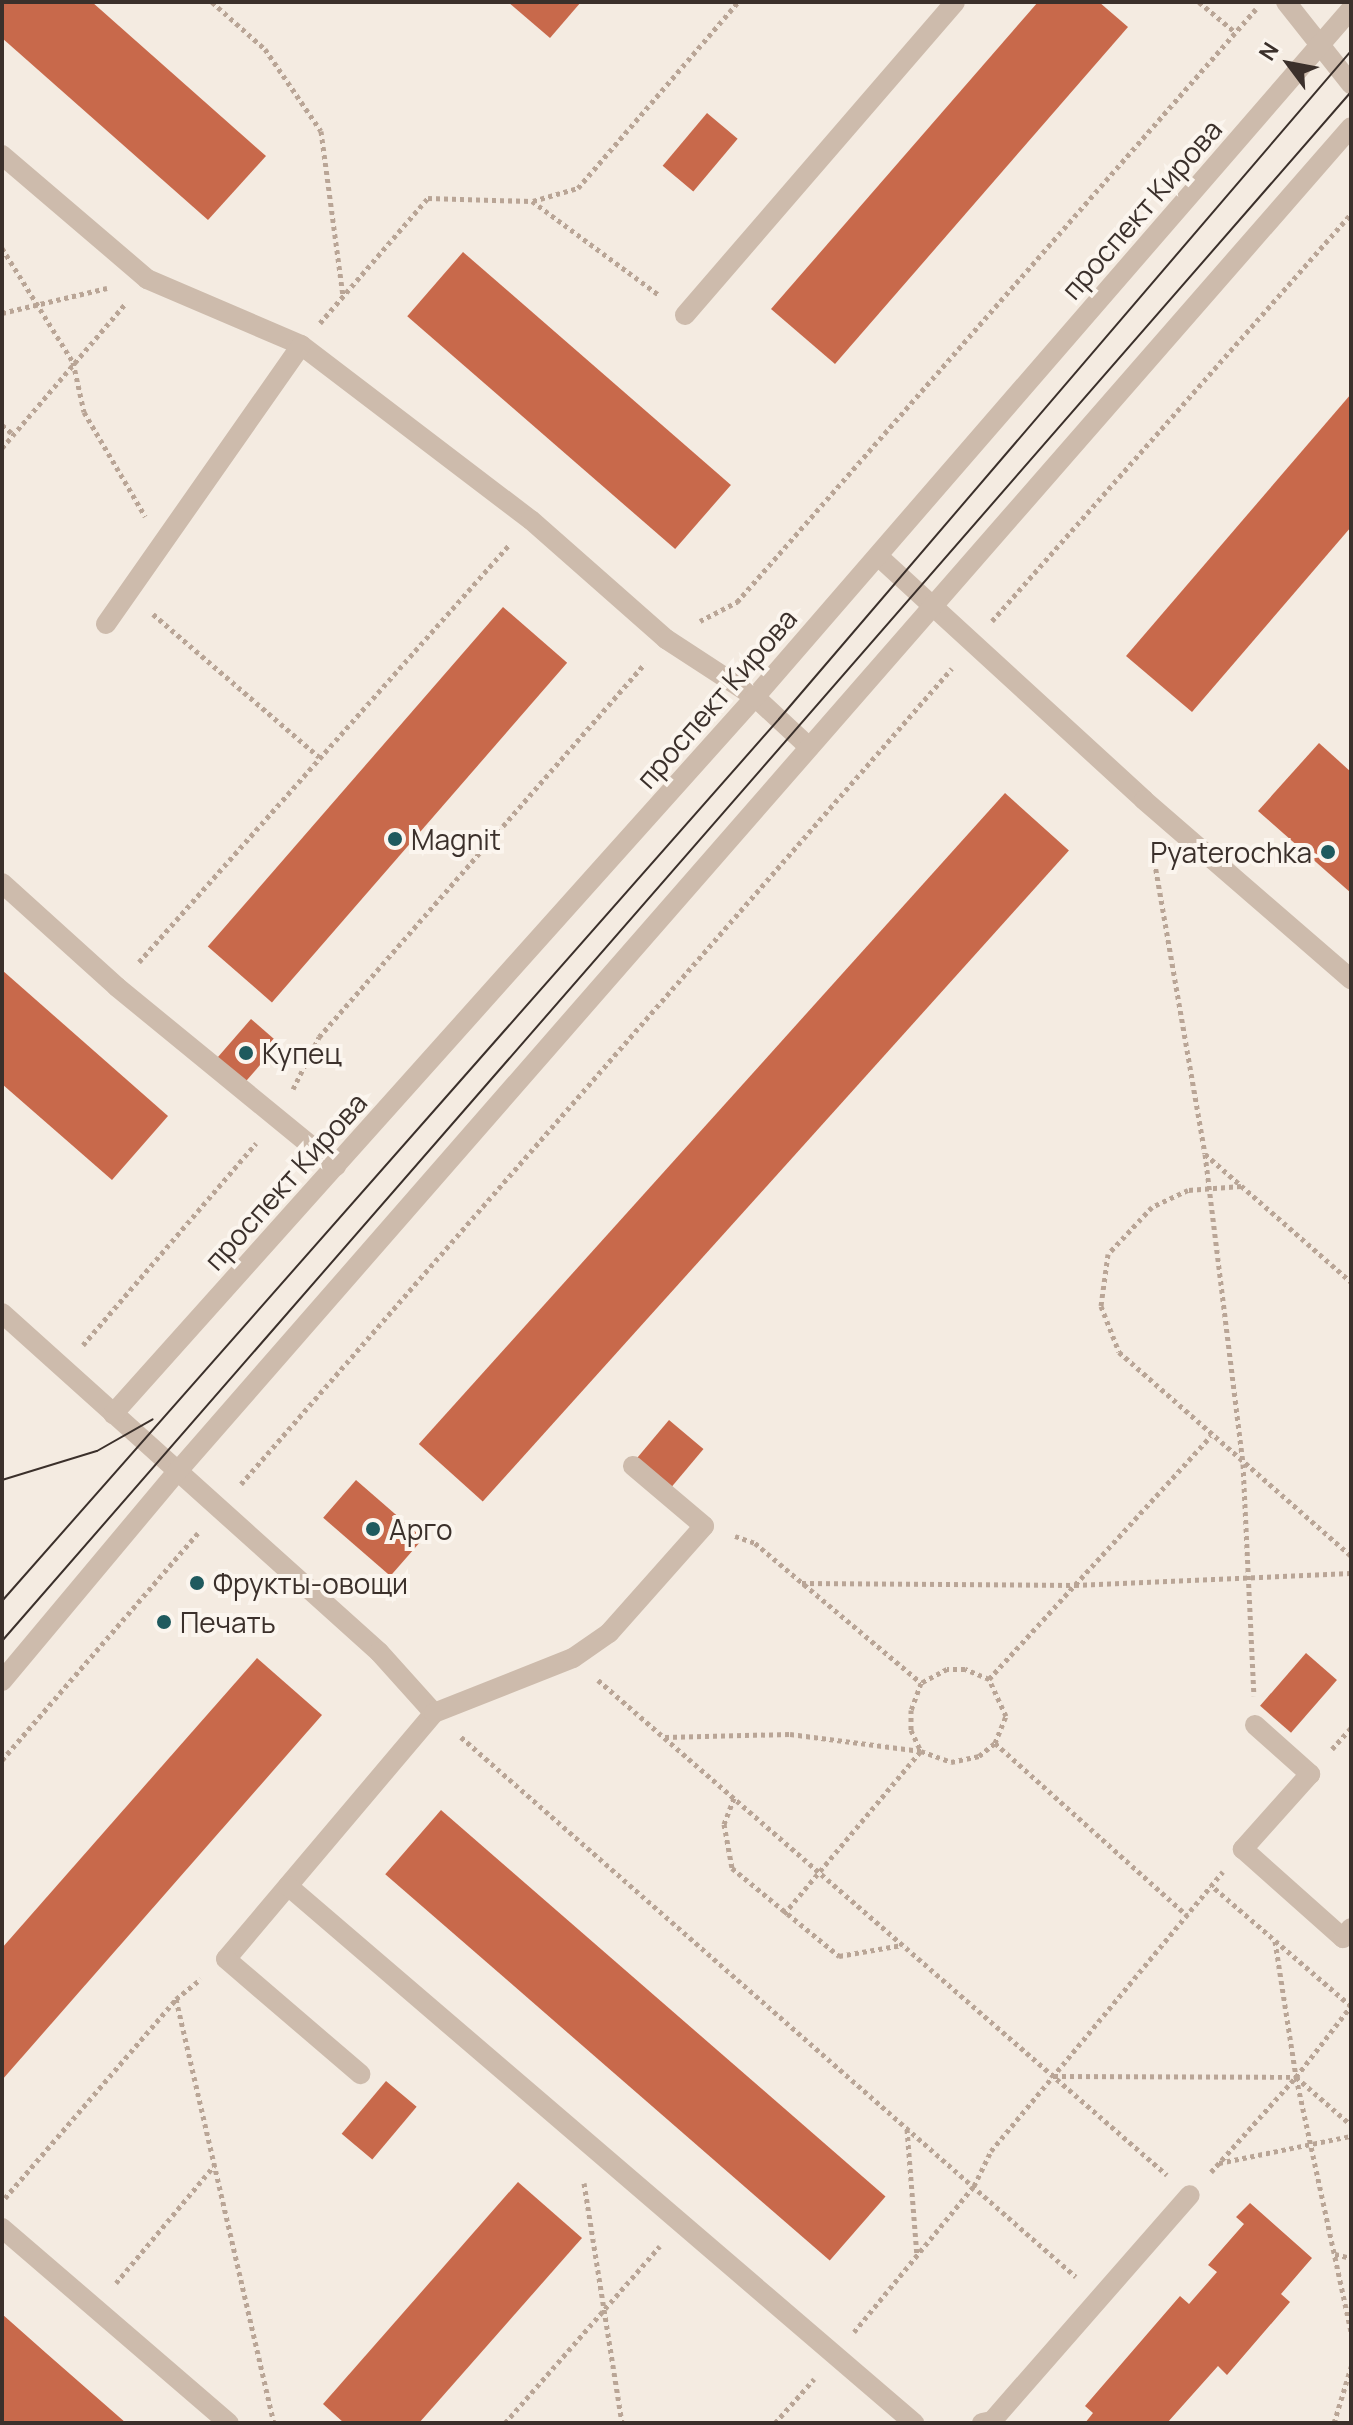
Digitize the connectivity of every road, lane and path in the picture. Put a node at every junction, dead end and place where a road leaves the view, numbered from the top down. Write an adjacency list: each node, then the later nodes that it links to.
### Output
1 (212, 2): 17 (path)
2 (738, 2): 13 (path)
3 (955, 2): 20 (street)
4 (1199, 2): 8 (path)
5 (1262, 2): 8 (path)
6 (1286, 2): 9 (street)
7 (1351, 9): 9 (street, проспект Кирова)
8 (1235, 32): 32 (path)
9 (1318, 47): 10 (street); 28 (street, проспект Кирова)
10 (1351, 84)
11 (1351, 127): 30 (street)
12 (2, 155): 16 (street)
13 (532, 201): 17 (path); 20 (path)
14 (1351, 214): 33 (path)
15 (2, 248): 18 (path)
16 (147, 279): 18 (path); 21 (street); 22 (path)
17 (343, 296): 21 (path)
18 (38, 302): 19 (path); 22 (path)
19 (2, 313)
20 (685, 315)
21 (301, 345): 26 (street); 27 (street)
22 (73, 362): 24 (path); 27 (path)
23 (2, 425): 24 (path)
24 (14, 435): 25 (path)
25 (2, 448)
26 (531, 520): 32 (street); 36 (path)
27 (161, 544): 29 (street)
28 (878, 556): 30 (street); 34 (street, проспект Кирова)
29 (128, 592): 31 (street); 36 (path)
30 (933, 605): 33 (street); 35 (street)
31 (106, 624)
32 (666, 639): 34 (street); 41 (path)
33 (974, 641): 37 (street); 54 (path)
34 (755, 697): 35 (street); 43 (street, проспект Кирова)
35 (809, 747): 53 (street)
36 (319, 757): 40 (path)
37 (1144, 800): 39 (street); 42 (path)
38 (2, 883): 40 (street)
39 (1351, 979)
40 (117, 987): 41 (street)
41 (278, 1118): 43 (street); 48 (path)
42 (1205, 1154): 44 (path); 45 (path)
43 (336, 1166): 49 (street, проспект Кирова)
44 (1241, 1186): 45 (path); 46 (path)
45 (1208, 1189): 50 (path); 51 (path)
46 (1351, 1282)
47 (2, 1313): 48 (street)
48 (62, 1367): 49 (street)
49 (113, 1414): 53 (street)
50 (1211, 1436): 51 (path); 60 (path)
51 (1243, 1464): 56 (path); 58 (path)
52 (633, 1466): 55 (street)
53 (177, 1472): 54 (street); 63 (street)
54 (218, 1510): 65 (street); 70 (path)
55 (704, 1526): 59 (path); 61 (street)
56 (1351, 1556)
57 (1351, 1573): 58 (path)
58 (1251, 1578): 60 (path); 66 (path)
59 (802, 1583): 60 (path); 64 (path)
60 (1075, 1585): 62 (path)
61 (573, 1658): 65 (street); 67 (path)
62 (989, 1679): 64 (path); 68 (path)
63 (2, 1681)
64 (921, 1683): 69 (path)
65 (434, 1713): 75 (street); 87 (path)
66 (1255, 1725): 72 (street)
67 (664, 1737): 69 (path); 71 (path)
68 (995, 1743): 69 (path); 77 (path)
69 (921, 1751): 73 (path)
70 (2, 1760)
71 (734, 1798): 73 (path); 76 (path)
72 (1243, 1849): 74 (path); 78 (street)
73 (819, 1872): 76 (path); 80 (path)
74 (1211, 1885): 77 (path); 79 (path)
75 (288, 1886): 81 (street); 88 (street)
76 (784, 1914): 80 (path)
77 (1187, 1915): 84 (path)
78 (1351, 1928)
79 (1274, 1940): 85 (path); 85 (path)
80 (903, 1945): 84 (path)
81 (226, 1959): 82 (path); 83 (street)
82 (176, 1999): 92 (path); 95 (path)
83 (360, 2074)
84 (1053, 2076): 85 (path); 93 (path); 94 (path)
85 (1296, 2077): 86 (path); 90 (path); 91 (path)
86 (1351, 2125)
87 (907, 2127): 93 (path); 99 (path)
88 (575, 2130): 96 (street); 103 (path)
89 (1351, 2136): 90 (path)
90 (1310, 2142): 91 (path); 98 (path)
91 (1218, 2163): 94 (path)
92 (214, 2166): 102 (path); 108 (path)
93 (974, 2186): 99 (path); 101 (path)
94 (1190, 2195): 101 (street)
95 (2, 2202)
96 (682, 2221): 103 (path); 105 (street)
97 (2, 2228): 102 (street)
98 (1335, 2254): 100 (path); 104 (path)
99 (917, 2256): 105 (path)
100 (1351, 2258)
101 (1101, 2299): 113 (street)
102 (95, 2308): 107 (street)
103 (606, 2308): 109 (path); 110 (path)
104 (1351, 2331)
105 (837, 2352): 111 (path); 112 (street)
106 (1351, 2367): 114 (path)
107 (229, 2423)
108 (274, 2423)
109 (505, 2423)
110 (622, 2423)
111 (775, 2423)
112 (914, 2423)
113 (982, 2423)
114 (1334, 2423)

